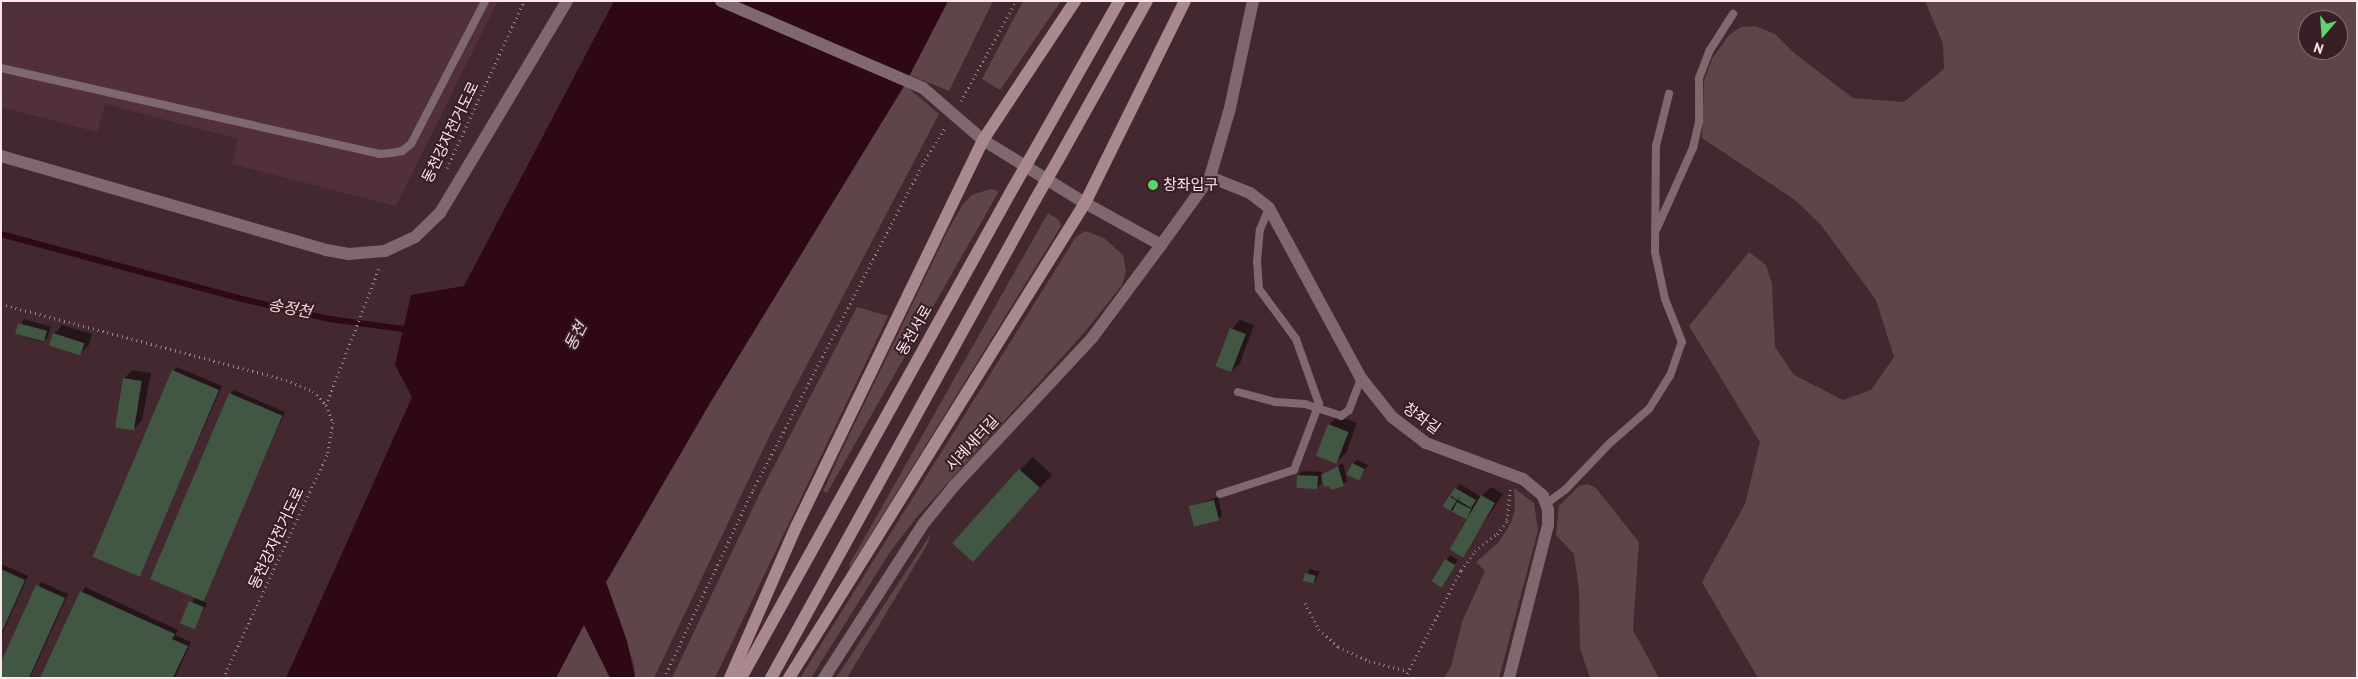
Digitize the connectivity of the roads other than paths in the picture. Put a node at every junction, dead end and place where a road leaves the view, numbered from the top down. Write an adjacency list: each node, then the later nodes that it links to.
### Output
1 (485, 1): 10 (lane)
2 (567, 1): 13 (street)
3 (721, 1): 12 (street)
4 (1075, 1): 12 (main road)
5 (1119, 1): 25 (main road, 동천서로, bridge)
6 (1147, 1): 26 (main road, bridge)
7 (1185, 1): 15 (main road)
8 (1253, 1): 14 (street)
9 (1733, 14): 17 (lane)
10 (1, 68)
11 (1669, 94): 17 (lane)
12 (983, 140): 15 (street); 24 (main road)
13 (1, 156)
14 (1210, 177): 16 (street, 창좌길); 18 (street, 시례새터길)
15 (1085, 203): 18 (street); 27 (main road)
16 (1269, 208): 19 (street, 창좌길); 21 (lane)
17 (1657, 230): 23 (lane)
18 (1161, 244): 28 (street, 시례새터길)
19 (1361, 378): 21 (lane); 23 (street, 창좌길)
20 (1238, 392): 21 (lane)
21 (1318, 409): 22 (lane)
22 (1220, 494)
23 (1547, 503): 29 (street)
24 (730, 678)
25 (741, 678)
26 (771, 678)
27 (788, 678)
28 (824, 678)
29 (1509, 678)

